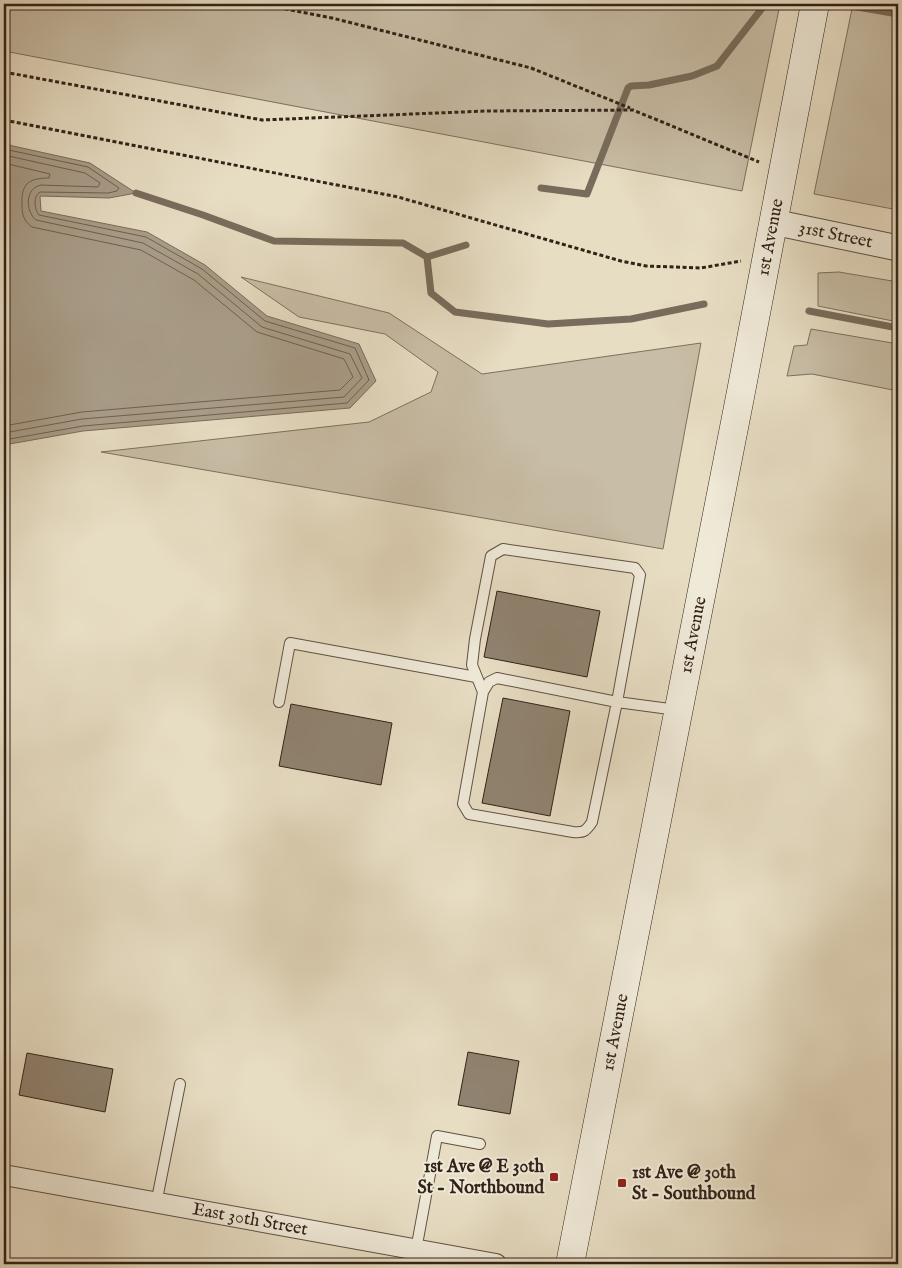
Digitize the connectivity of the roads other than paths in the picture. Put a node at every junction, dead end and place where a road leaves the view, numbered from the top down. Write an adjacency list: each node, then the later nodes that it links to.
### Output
1 (815, 4): 2 (main road, 1st Avenue)
2 (772, 222): 3 (street, 31st Street); 8 (main road, 1st Avenue)
3 (898, 248)
4 (476, 678): 5 (lane); 6 (lane); 7 (lane)
5 (483, 692): 7 (lane); 7 (lane)
6 (279, 702)
7 (617, 702): 8 (lane)
8 (678, 710): 15 (main road, 1st Avenue)
9 (180, 1084): 12 (lane)
10 (480, 1144): 13 (lane)
11 (4, 1175): 12 (street, East 30th Street)
12 (156, 1204): 13 (street, East 30th Street)
13 (416, 1250): 14 (street, East 30th Street)
14 (496, 1264)
15 (570, 1264)

